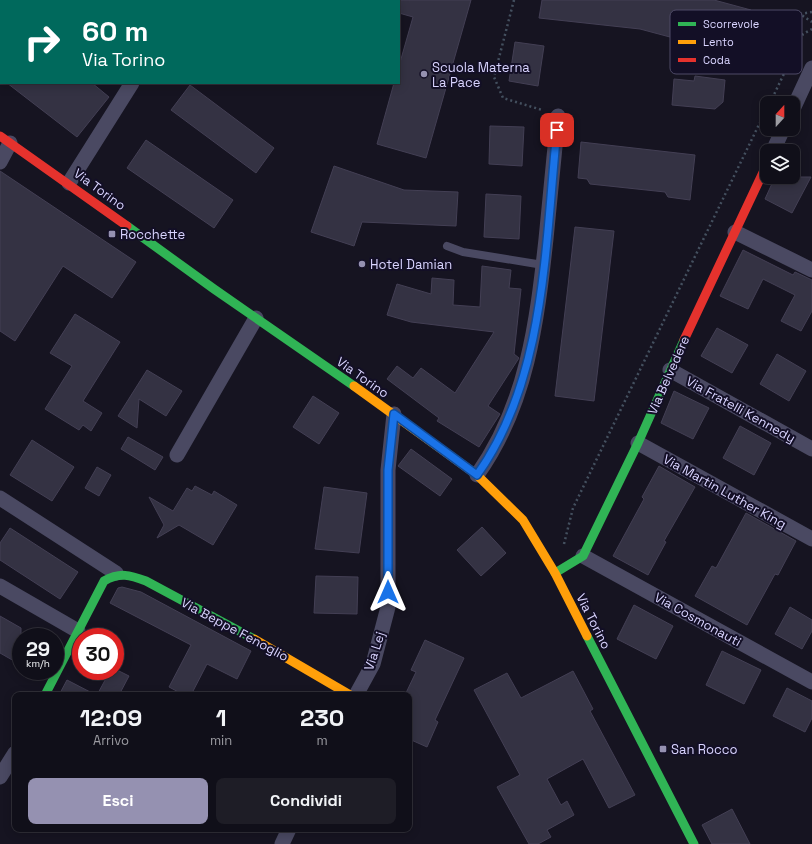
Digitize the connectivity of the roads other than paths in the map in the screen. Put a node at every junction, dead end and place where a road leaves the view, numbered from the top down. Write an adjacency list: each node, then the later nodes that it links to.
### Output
1 (811, 75): 3 (street)
2 (131, 84): 8 (street)
3 (800, 96)
4 (558, 116): 11 (street)
5 (5, 139): 6 (street); 8 (main road, Via Torino)
6 (0, 162)
7 (760, 179): 9 (main road, Via Belvedere)
8 (69, 182): 13 (main road, Via Torino)
9 (735, 232): 12 (street); 14 (main road, Via Belvedere)
10 (447, 246): 11 (lane)
11 (543, 264): 19 (street)
12 (812, 270)
13 (256, 318): 15 (main road, Via Torino); 18 (street)
14 (670, 370): 16 (main road, Via Belvedere); 17 (street, Via Fratelli Kennedy)
15 (394, 414): 19 (main road, Via Torino); 32 (street, Via Lej)
16 (638, 444): 21 (street, Via Martin Luther King); 22 (main road, Via Belvedere)
17 (812, 449)
18 (177, 455)
19 (477, 475): 23 (main road, Via Torino)
20 (0, 498): 24 (street, Via Beppe Fenoglio)
21 (812, 539)
22 (578, 559): 23 (main road); 29 (street, Via Cosmonauti)
23 (555, 573): 37 (main road, Via Torino)
24 (116, 574): 27 (main road); 31 (main road, Via Beppe Fenoglio)
25 (0, 586): 26 (street)
26 (73, 628)
27 (80, 628)
28 (72, 643): 30 (main road)
29 (812, 682)
30 (47, 692)
31 (345, 692)
32 (358, 692)
33 (12, 757): 34 (street)
34 (0, 777)
35 (288, 832): 36 (street)
36 (282, 844)
37 (694, 844)

